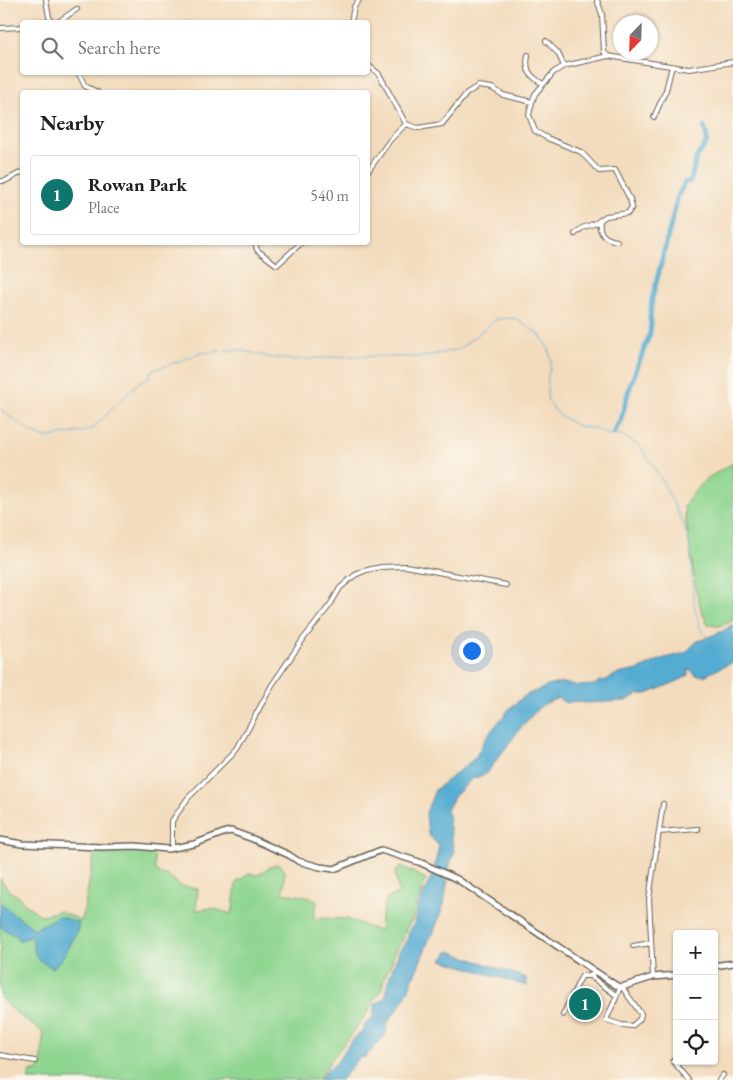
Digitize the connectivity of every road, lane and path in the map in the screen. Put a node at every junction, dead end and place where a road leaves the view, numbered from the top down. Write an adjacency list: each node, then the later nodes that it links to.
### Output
1 (46, 0): 5 (street)
2 (359, 0): 7 (street)
3 (597, 0): 12 (street)
4 (77, 9): 6 (street)
5 (51, 20)
6 (61, 20)
7 (351, 20)
8 (20, 27): 9 (street)
9 (0, 28)
10 (546, 41): 14 (street)
11 (528, 55): 18 (street)
12 (608, 56): 14 (street); 15 (street)
13 (733, 62): 15 (street)
14 (564, 66): 18 (street)
15 (672, 66): 23 (street)
16 (370, 67): 24 (street)
17 (80, 75): 19 (street)
18 (543, 84): 22 (street)
19 (85, 86): 20 (street); 21 (street)
20 (83, 90)
21 (93, 90)
22 (532, 102): 24 (street); 28 (street)
23 (654, 117)
24 (406, 124): 25 (street)
25 (370, 168)
26 (20, 173): 27 (street)
27 (0, 181)
28 (600, 221): 29 (street); 30 (street)
29 (576, 234)
30 (617, 241)
31 (256, 245): 32 (street)
32 (299, 245)
33 (506, 585): 38 (street)
34 (663, 804): 36 (street)
35 (698, 829): 36 (street)
36 (659, 832): 39 (street)
37 (0, 840): 38 (main road)
38 (172, 848): 43 (main road)
39 (651, 944): 40 (street); 46 (street)
40 (633, 946)
41 (733, 963): 42 (main road)
42 (718, 965)
43 (596, 972): 45 (street); 47 (main road)
44 (673, 975): 46 (main road)
45 (590, 976): 48 (street); 49 (street)
46 (653, 977): 47 (main road)
47 (621, 987): 48 (street); 48 (street)
48 (616, 995)
49 (563, 1015)
50 (0, 1055): 51 (street)
51 (35, 1061)
52 (676, 1065): 54 (street)
53 (723, 1075): 55 (street)
54 (689, 1080)
55 (719, 1080)

